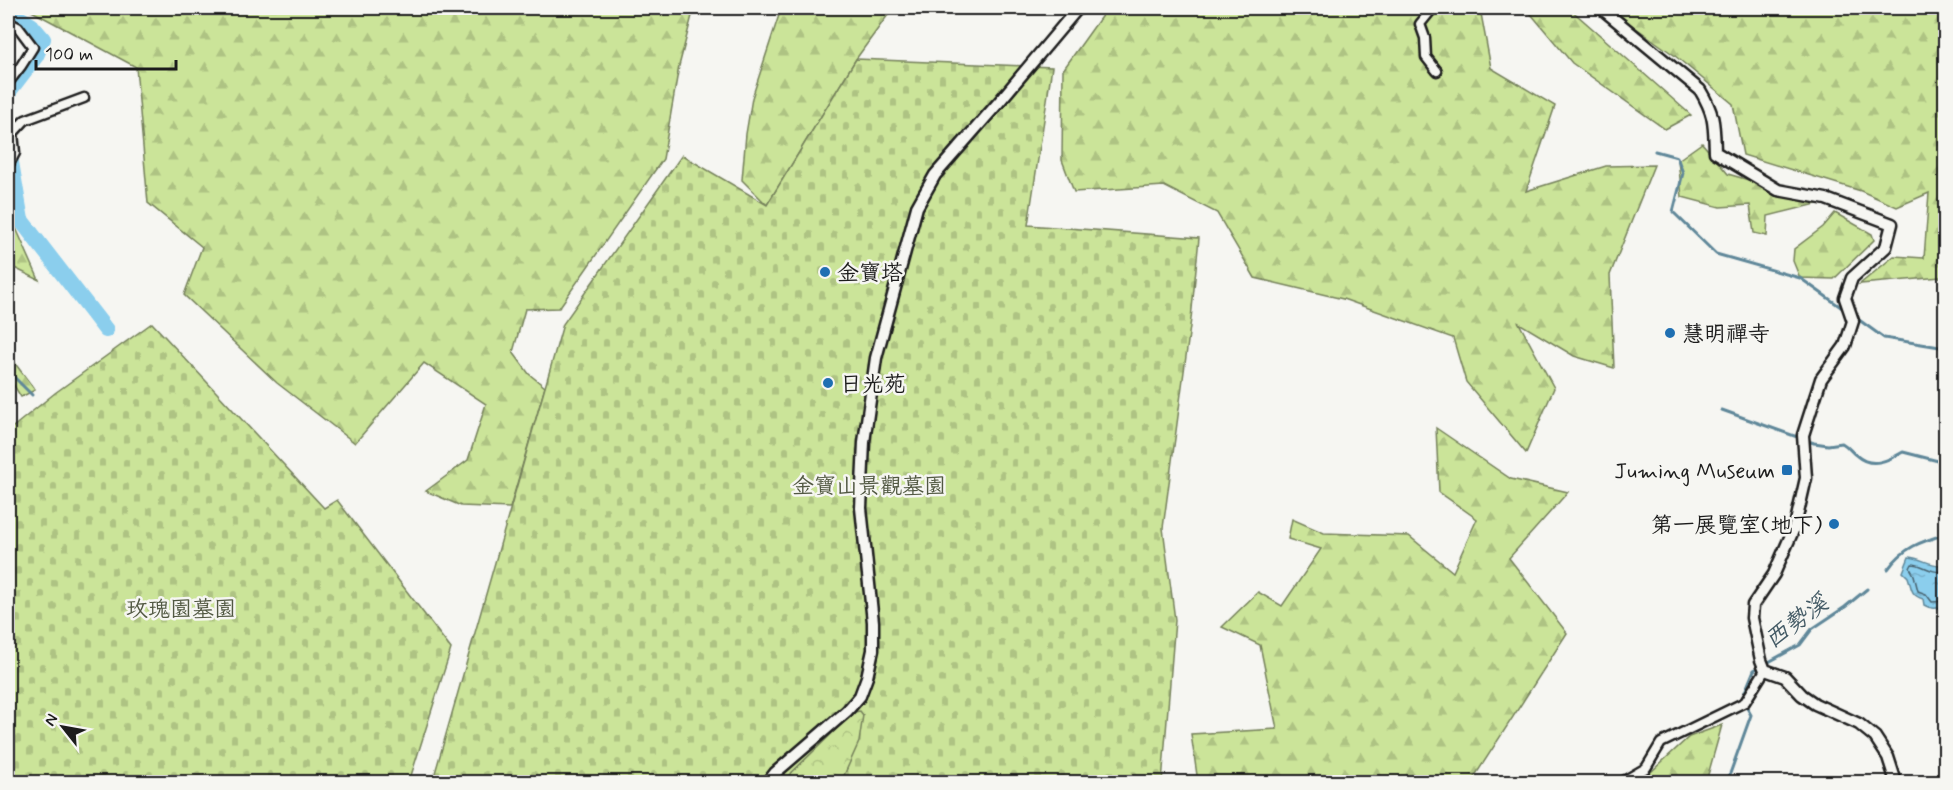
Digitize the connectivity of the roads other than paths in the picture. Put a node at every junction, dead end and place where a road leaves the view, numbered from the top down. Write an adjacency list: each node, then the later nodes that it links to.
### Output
1 (1078, 8): 10 (street)
2 (1433, 8): 5 (street)
3 (1601, 8): 9 (street)
4 (8, 22): 6 (street)
5 (1437, 71)
6 (8, 82)
7 (84, 98): 8 (street)
8 (8, 163)
9 (1765, 670): 11 (street); 12 (street)
10 (768, 783)
11 (1622, 783)
12 (1896, 783)

